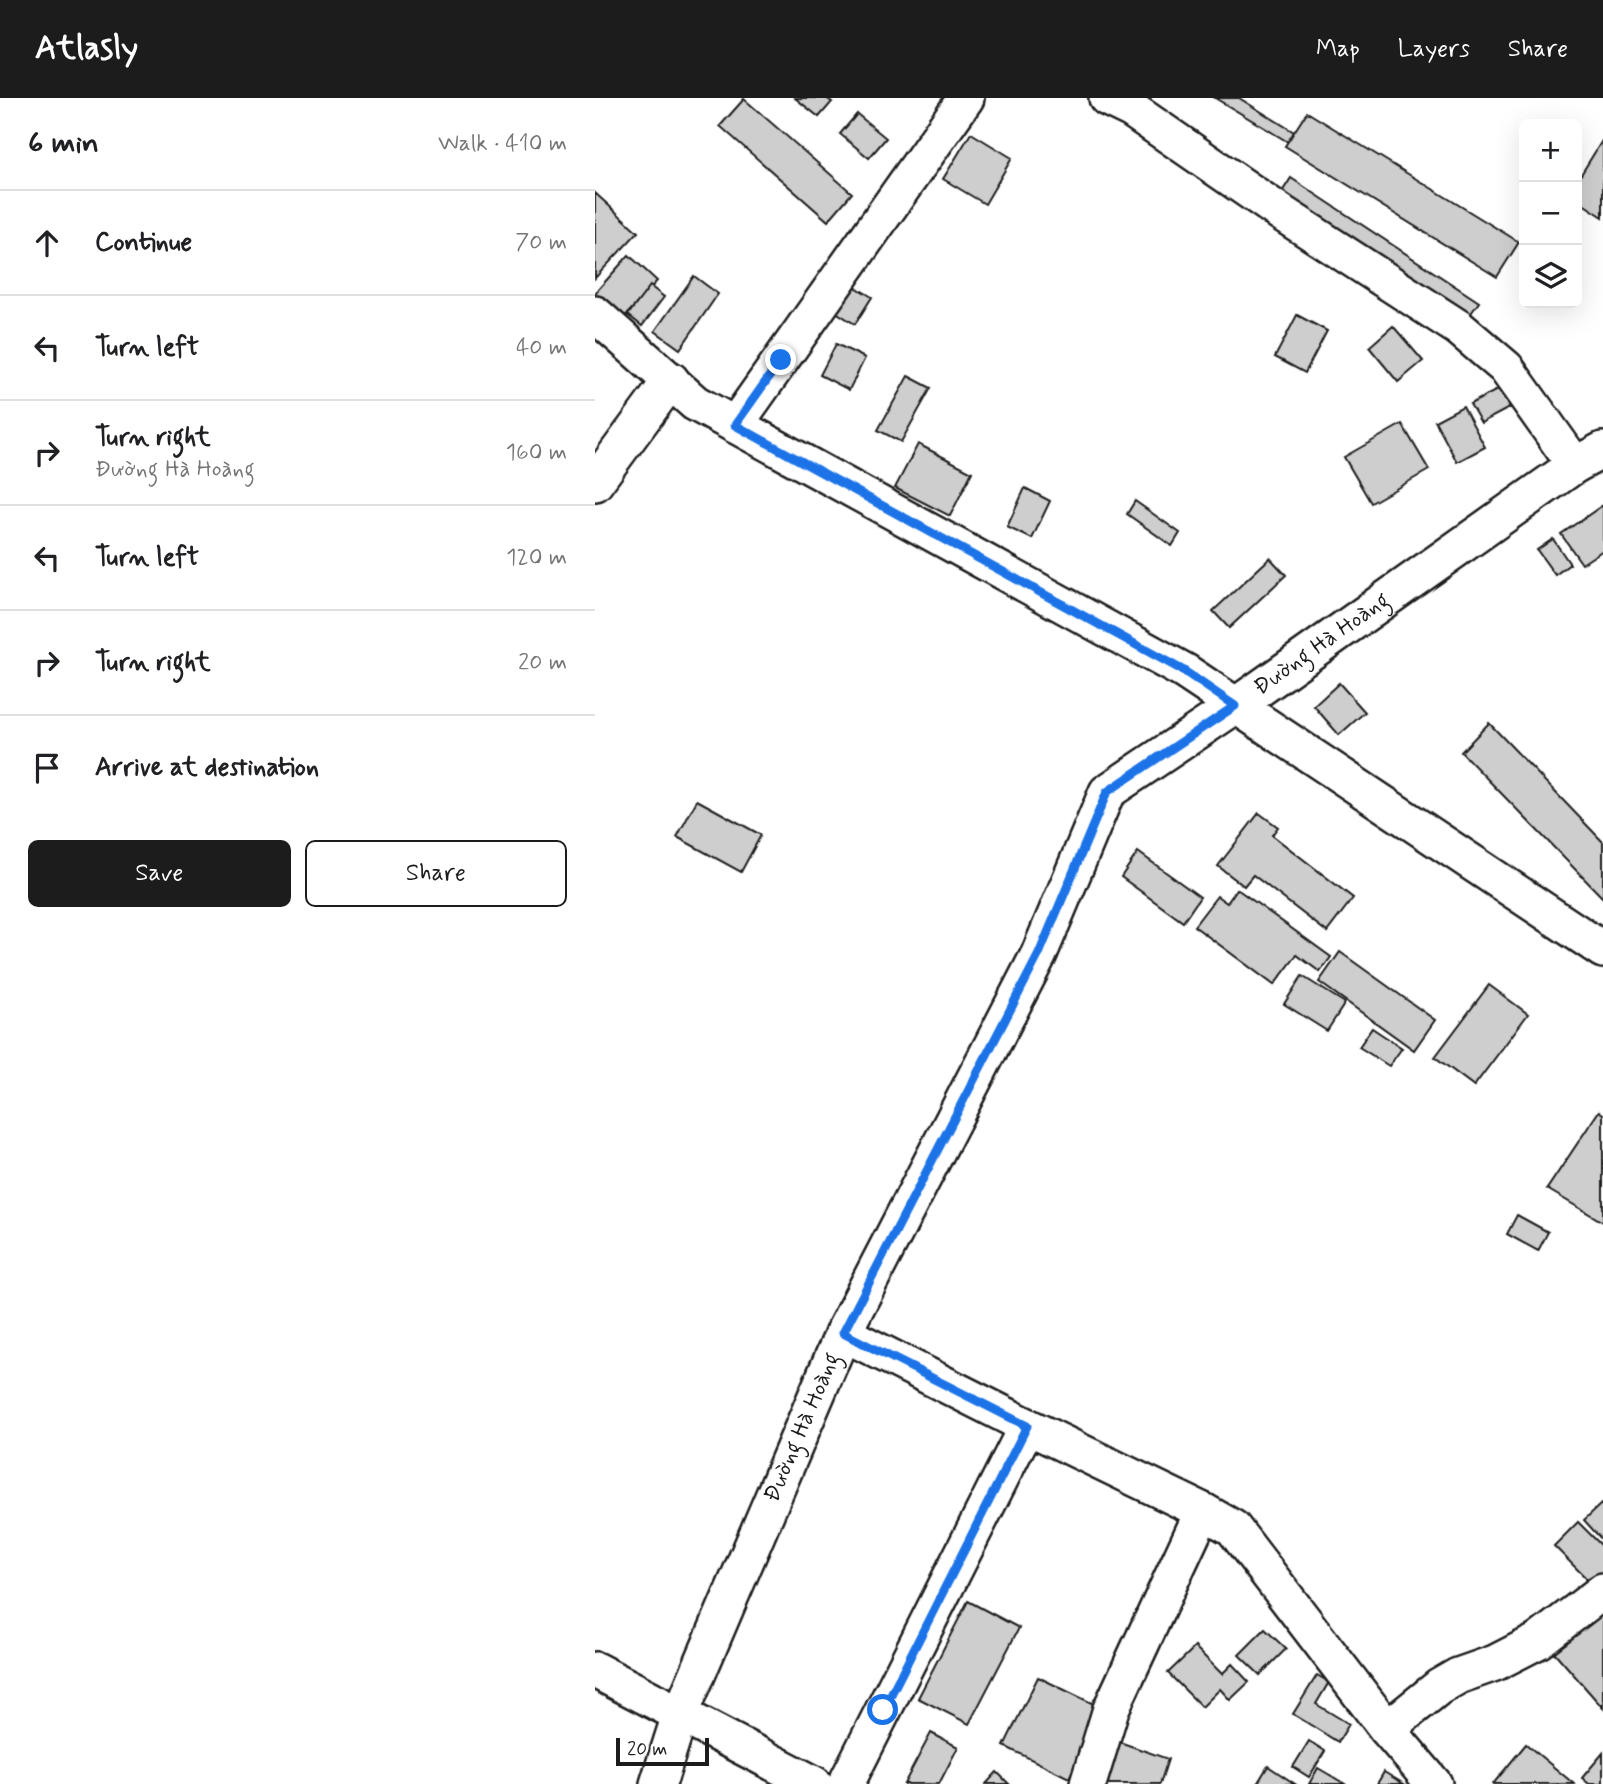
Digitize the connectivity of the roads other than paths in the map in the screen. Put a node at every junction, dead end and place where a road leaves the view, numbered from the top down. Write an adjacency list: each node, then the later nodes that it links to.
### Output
1 (967, 98): 5 (street)
2 (1107, 98): 6 (street)
3 (595, 314): 4 (street)
4 (671, 380): 5 (street); 7 (street)
5 (735, 425): 8 (street)
6 (1589, 458): 8 (street, Đường Hà Hoàng)
7 (595, 483)
8 (1235, 706): 9 (street); 10 (street, Đường Hà Hoàng)
9 (1603, 950)
10 (843, 1333): 11 (street); 15 (street, Đường Hà Hoàng)
11 (1027, 1426): 12 (street); 19 (street)
12 (1203, 1511): 16 (street); 20 (street)
13 (1603, 1591): 16 (street)
14 (595, 1670): 15 (street)
15 (680, 1715): 17 (street, Đường Hà Hoàng); 18 (street)
16 (1387, 1729): 21 (street)
17 (658, 1784)
18 (814, 1784)
19 (846, 1784)
20 (1088, 1784)
21 (1434, 1784)

